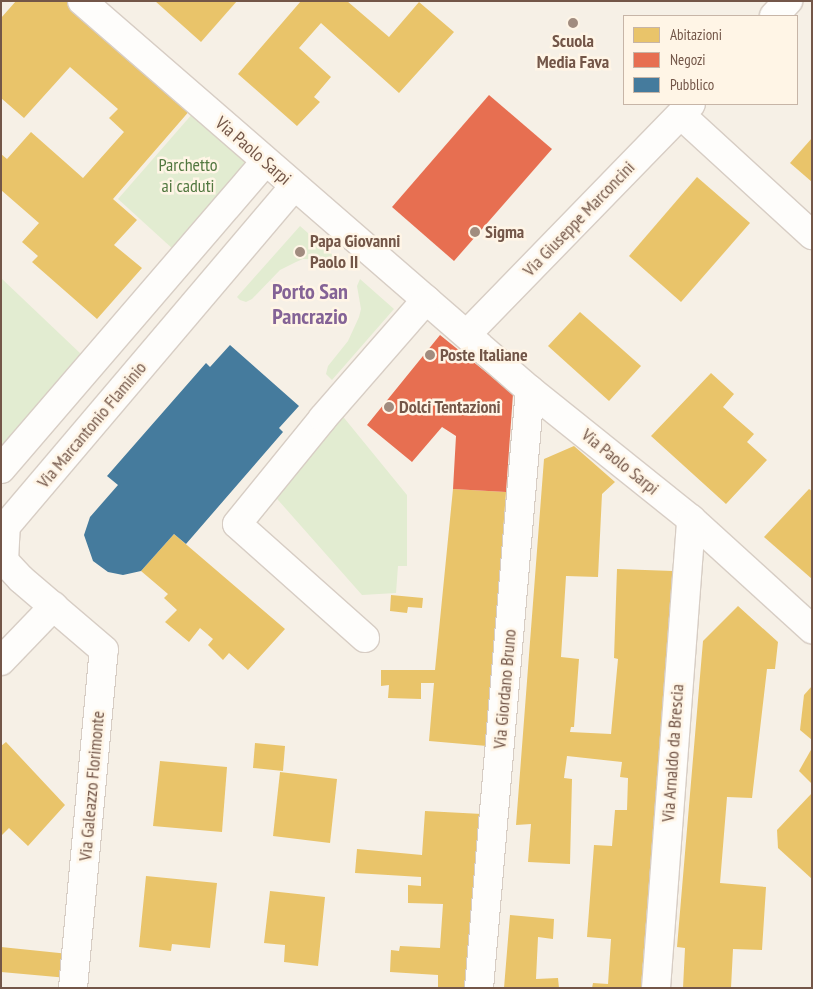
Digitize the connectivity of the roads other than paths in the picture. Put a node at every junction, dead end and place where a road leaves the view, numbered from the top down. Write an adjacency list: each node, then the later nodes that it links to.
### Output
1 (82, 1): 5 (street, Via Paolo Sarpi)
2 (788, 1): 3 (street)
3 (775, 15)
4 (686, 109): 7 (street); 9 (street, Via Giuseppe Marconcini)
5 (265, 162): 6 (street, Via Paolo Sarpi); 11 (street)
6 (293, 187): 8 (street, Via Paolo Sarpi); 13 (street, Via Marcantonio Flaminio)
7 (812, 235)
8 (426, 300): 9 (street, Via Paolo Sarpi); 15 (street)
9 (468, 334): 10 (street, Via Paolo Sarpi)
10 (530, 390): 12 (street, Via Paolo Sarpi); 18 (street, Via Giordano Bruno)
11 (1, 469)
12 (691, 519): 14 (street, Via Paolo Sarpi); 19 (street, Via Arnaldo da Brescia)
13 (54, 606): 16 (street); 17 (street, Via Galeazzo Florimonte)
14 (812, 629)
15 (365, 638)
16 (1, 662)
17 (73, 988)
18 (479, 988)
19 (656, 988)

